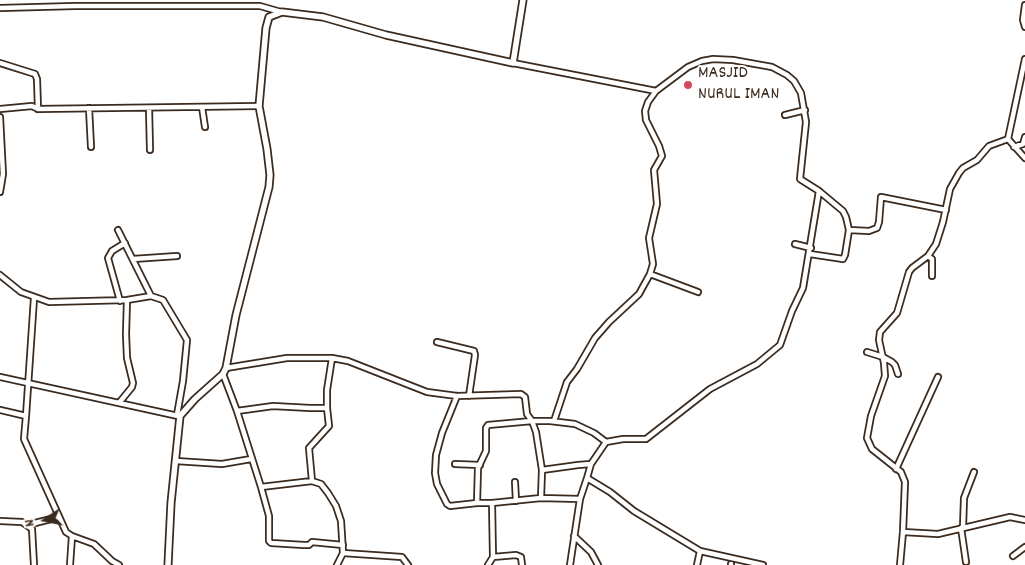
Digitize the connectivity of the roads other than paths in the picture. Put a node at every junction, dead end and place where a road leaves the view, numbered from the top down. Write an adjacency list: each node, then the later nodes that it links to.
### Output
1 (523, 0): 11 (street)
2 (168, 3): 4 (street); 5 (street)
3 (1025, 4): 8 (street)
4 (267, 7): 6 (street); 7 (street)
5 (0, 8)
6 (281, 12): 7 (street); 11 (street)
7 (269, 17): 15 (street)
8 (1025, 27)
9 (1025, 59): 14 (street)
10 (0, 63): 20 (street)
11 (513, 63): 12 (street)
12 (656, 91): 21 (street); 43 (street)
13 (1025, 95): 14 (street)
14 (1018, 96): 26 (street)
15 (259, 106): 18 (street); 55 (street)
16 (89, 108): 17 (street); 20 (street); 27 (street)
17 (149, 108): 18 (street); 29 (street)
18 (202, 108): 24 (street)
19 (0, 109): 20 (street)
20 (38, 109)
21 (804, 110): 22 (street); 31 (street)
22 (786, 115)
23 (0, 117): 32 (street)
24 (204, 127)
25 (1025, 136): 28 (street)
26 (1008, 138): 28 (street); 33 (street)
27 (91, 147)
28 (1014, 147): 30 (street)
29 (150, 150)
30 (1025, 158)
31 (819, 191): 35 (street); 38 (street)
32 (0, 192)
33 (946, 210): 35 (street); 41 (street)
34 (118, 230): 36 (street)
35 (849, 230): 39 (street)
36 (125, 243): 42 (street); 50 (street)
37 (795, 244): 38 (street)
38 (810, 248): 39 (street)
39 (810, 254): 71 (street)
40 (177, 256): 42 (street)
41 (928, 256): 45 (street); 53 (street)
42 (133, 259): 47 (street)
43 (650, 274): 46 (street); 70 (street)
44 (0, 275): 48 (street)
45 (932, 276)
46 (698, 292)
47 (151, 296): 49 (street); 68 (street)
48 (34, 298): 50 (street); 60 (street)
49 (127, 300): 50 (street); 63 (street)
50 (120, 301)
51 (437, 342): 62 (street)
52 (867, 352): 53 (street)
53 (883, 357): 57 (street); 77 (street)
54 (332, 358): 55 (street); 61 (street); 64 (street)
55 (226, 368): 56 (street)
56 (223, 374): 66 (street); 68 (street)
57 (898, 374)
58 (0, 377): 60 (street)
59 (938, 377): 77 (street)
60 (29, 384): 63 (street); 67 (street)
61 (457, 396): 62 (street); 87 (street)
62 (469, 396): 69 (street)
63 (119, 403): 68 (street)
64 (327, 408): 66 (street); 81 (street)
65 (0, 410): 67 (street)
66 (237, 410): 72 (street)
67 (26, 416): 89 (street)
68 (178, 416): 73 (street)
69 (532, 421): 70 (street); 76 (street); 78 (street)
70 (554, 421): 71 (street)
71 (606, 442): 75 (street)
72 (251, 459): 73 (street); 83 (street)
73 (176, 461): 107 (street)
74 (455, 464): 76 (street)
75 (590, 464): 78 (street); 80 (street)
76 (480, 465): 87 (street)
77 (896, 469): 94 (street)
78 (542, 470): 84 (street)
79 (974, 472): 93 (street)
80 (586, 478): 85 (street); 99 (street)
81 (312, 481): 83 (street); 97 (street)
82 (514, 482): 86 (street)
83 (260, 487): 97 (street)
84 (541, 498): 85 (street); 86 (street)
85 (580, 499): 96 (street)
86 (516, 501): 88 (street)
87 (477, 503): 88 (street)
88 (492, 503): 102 (street)
89 (59, 517): 92 (street); 95 (street)
90 (1025, 520): 93 (street)
91 (0, 521): 92 (street)
92 (27, 525): 104 (street)
93 (962, 528): 94 (street); 103 (street)
94 (904, 532): 116 (street)
95 (72, 536): 105 (street); 106 (street)
96 (574, 536): 112 (street); 113 (street)
97 (343, 545): 100 (street)
98 (1025, 546): 101 (street)
99 (700, 551): 114 (street); 115 (street)
100 (343, 554): 108 (street); 109 (street)
101 (1013, 556)
102 (493, 557): 110 (street); 111 (street)
103 (966, 562)
104 (34, 565)
105 (70, 565)
106 (120, 565)
107 (168, 565)
108 (337, 565)
109 (408, 565)
110 (488, 565)
111 (522, 565)
112 (570, 565)
113 (598, 565)
114 (697, 565)
115 (763, 565)
116 (900, 565)

